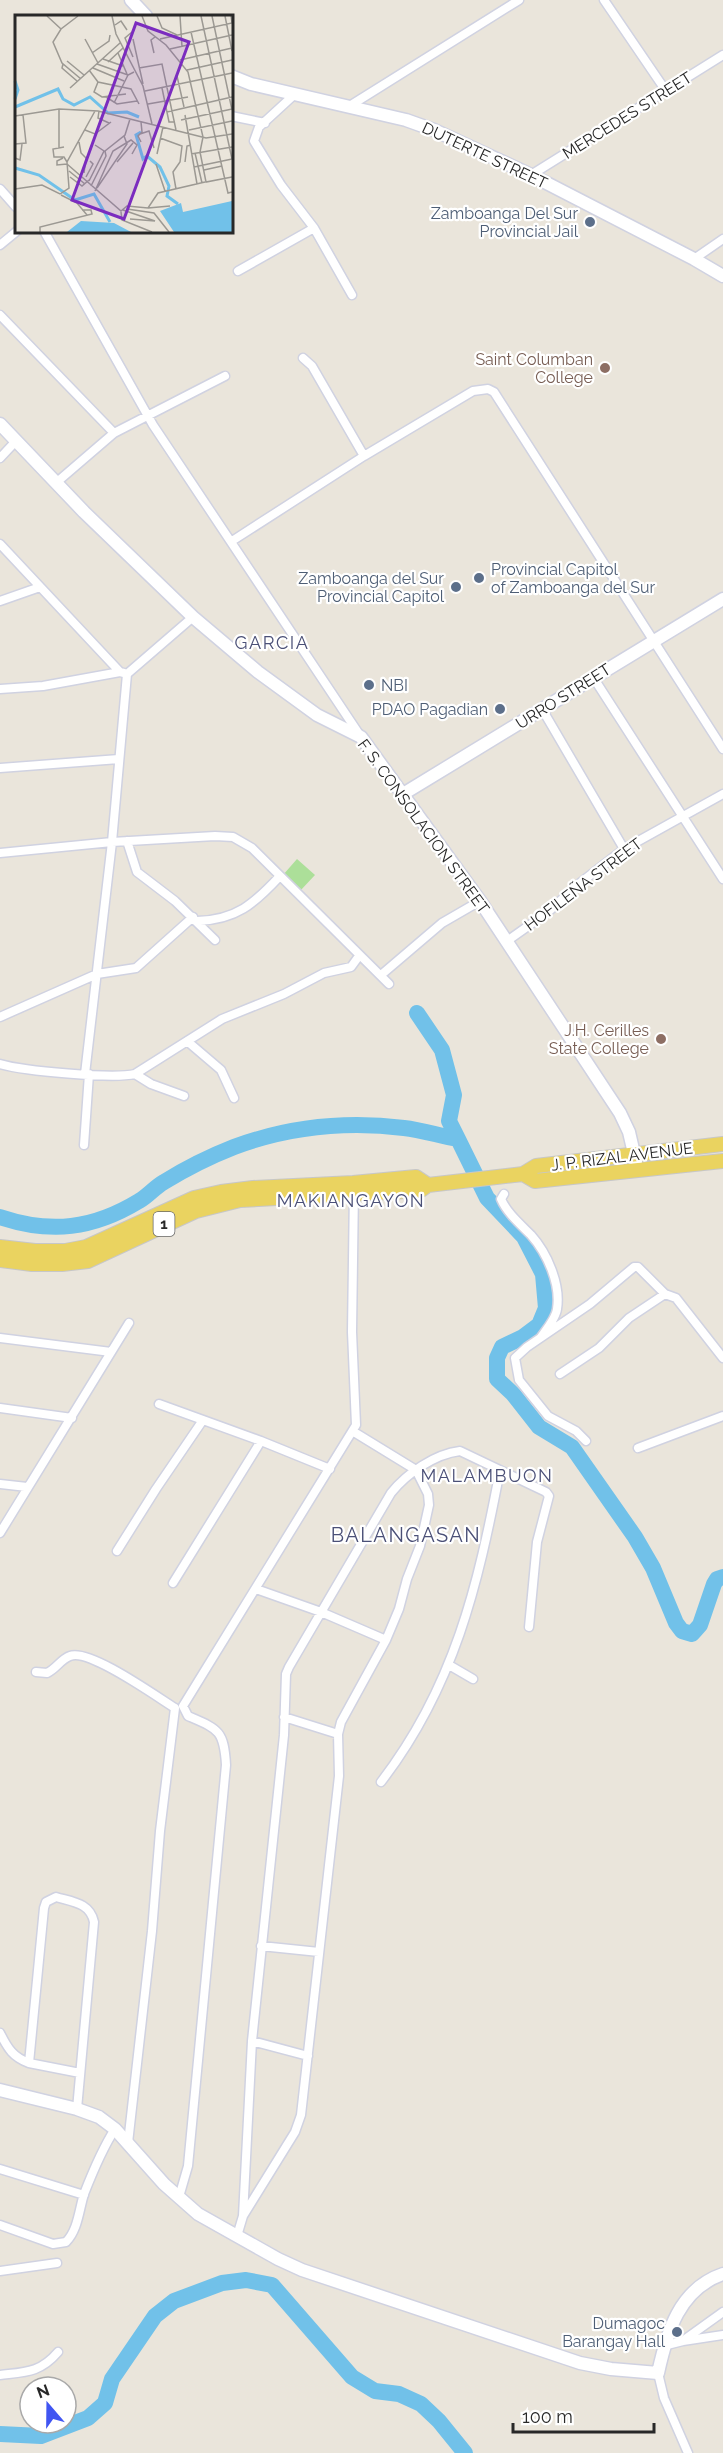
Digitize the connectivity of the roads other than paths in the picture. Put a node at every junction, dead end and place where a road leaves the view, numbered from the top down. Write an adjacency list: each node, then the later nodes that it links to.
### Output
1 (130, 0): 4 (street)
2 (519, 0): 9 (street)
3 (604, 0): 7 (street)
4 (145, 15)
5 (723, 55): 7 (street, MERCEDES STREET)
6 (232, 76): 8 (street, DUTERTE STREET)
7 (666, 92): 12 (street, MERCEDES STREET)
8 (295, 94): 9 (street, DUTERTE STREET); 11 (street)
9 (348, 106): 12 (street, DUTERTE STREET)
10 (232, 116): 11 (street)
11 (265, 123): 15 (street)
12 (531, 175): 20 (street, DUTERTE STREET)
13 (0, 189): 14 (street)
14 (15, 206)
15 (314, 228): 21 (street); 23 (street)
16 (16, 232): 19 (street)
17 (45, 232): 27 (street)
18 (723, 239): 20 (street)
19 (0, 245)
20 (694, 259): 22 (street, DUTERTE STREET)
21 (238, 271)
22 (723, 276)
23 (352, 295)
24 (0, 315): 29 (street)
25 (303, 358): 31 (street)
26 (225, 376): 27 (street)
27 (148, 415): 29 (street); 34 (street)
28 (0, 424): 30 (street, F. S. CONSOLACION STREET)
29 (114, 433): 33 (street)
30 (16, 441): 32 (street); 33 (street, F. S. CONSOLACION STREET)
31 (364, 456): 34 (street); 40 (street)
32 (0, 458)
33 (57, 482): 39 (street, F. S. CONSOLACION STREET)
34 (232, 541): 45 (street)
35 (0, 544): 36 (street)
36 (40, 587): 38 (street); 41 (street)
37 (723, 599): 40 (street, URRO STREET)
38 (0, 601)
39 (193, 617): 41 (street); 45 (street, F. S. CONSOLACION STREET)
40 (654, 640): 42 (street, URRO STREET); 46 (street)
41 (123, 673): 43 (street); 47 (street)
42 (593, 677): 44 (street, URRO STREET); 51 (street)
43 (0, 689)
44 (542, 709): 49 (street, URRO STREET); 54 (street)
45 (361, 737): 49 (street, F. S. CONSOLACION STREET)
46 (723, 749)
47 (119, 759): 48 (street); 53 (street)
48 (0, 768)
49 (403, 794): 58 (street, F. S. CONSOLACION STREET)
50 (723, 794): 51 (street, HOFILEÑA STREET)
51 (682, 817): 54 (street, HOFILEÑA STREET); 57 (street)
52 (127, 841): 53 (street); 56 (street); 59 (street)
53 (112, 842): 55 (street); 63 (street)
54 (624, 849): 61 (street, HOFILEÑA STREET)
55 (0, 853)
56 (280, 876): 59 (street); 62 (street)
57 (723, 879)
58 (480, 901): 61 (street, F. S. CONSOLACION STREET); 64 (street)
59 (195, 919): 60 (street); 63 (street)
60 (215, 940)
61 (507, 941): 75 (street, F. S. CONSOLACION STREET)
62 (359, 956): 64 (street); 67 (street)
63 (97, 974): 66 (street); 69 (street)
64 (381, 975): 65 (street)
65 (389, 984)
66 (0, 1017)
67 (187, 1041): 70 (street); 72 (street)
68 (0, 1064): 69 (street)
69 (87, 1074): 70 (street); 74 (street)
70 (135, 1074): 71 (street)
71 (184, 1096)
72 (234, 1098)
73 (723, 1144): 75 (main road, J. P. RIZAL AVENUE / 1)
74 (84, 1145)
75 (635, 1153): 77 (street, F. S. CONSOLACION STREET); 78 (main road, J. P. RIZAL AVENUE / 1)
76 (723, 1161): 77 (main road, J. P. RIZAL AVENUE / 1)
77 (638, 1172): 78 (main road, J. P. RIZAL AVENUE / 1)
78 (523, 1174): 79 (main road, J. P. RIZAL AVENUE / 1)
79 (354, 1190): 80 (main road, J. P. RIZAL AVENUE / 1); 96 (street)
80 (253, 1194): 82 (main road, J. P. RIZAL AVENUE / 1); 83 (main road, J. P. RIZAL AVENUE / 1)
81 (504, 1194): 87 (street)
82 (0, 1247)
83 (0, 1260)
84 (665, 1293): 87 (street); 89 (street); 90 (street)
85 (129, 1323): 88 (street)
86 (0, 1338): 88 (street)
87 (539, 1340): 98 (street)
88 (111, 1352): 94 (street)
89 (723, 1358)
90 (560, 1374)
91 (159, 1404): 95 (street)
92 (0, 1408): 94 (street)
93 (723, 1416): 99 (street)
94 (72, 1418): 104 (street)
95 (203, 1420): 97 (street); 106 (street)
96 (354, 1432): 100 (street); 101 (street)
97 (261, 1441): 100 (street); 107 (street)
98 (586, 1441)
99 (638, 1448)
100 (330, 1469): 108 (street)
101 (416, 1470): 102 (street); 109 (street); 111 (street)
102 (500, 1470): 110 (street); 112 (street)
103 (0, 1484): 104 (street)
104 (27, 1487): 105 (street)
105 (0, 1533)
106 (117, 1551)
107 (173, 1583)
108 (256, 1589): 109 (street); 115 (street)
109 (321, 1612): 111 (street); 116 (street)
110 (530, 1627)
111 (386, 1640): 117 (street)
112 (449, 1665): 114 (street); 118 (street)
113 (36, 1672): 115 (street)
114 (473, 1679)
115 (179, 1707): 129 (street); 132 (street)
116 (285, 1717): 117 (street); 119 (street)
117 (338, 1734): 120 (street)
118 (381, 1782)
119 (261, 1946): 120 (street); 122 (street)
120 (319, 1952): 123 (street)
121 (0, 2033): 124 (street)
122 (252, 2041): 123 (street); 133 (street)
123 (308, 2056): 133 (street)
124 (29, 2063): 125 (street); 125 (street)
125 (80, 2073): 127 (street)
126 (0, 2090): 127 (street)
127 (77, 2109): 128 (street)
128 (115, 2129): 129 (street); 131 (street)
129 (128, 2143): 132 (street)
130 (0, 2169): 131 (street)
131 (84, 2195): 134 (street)
132 (179, 2197): 135 (street)
133 (243, 2216): 135 (street)
134 (0, 2225)
135 (237, 2236): 144 (street)
136 (57, 2263): 137 (street)
137 (0, 2271)
138 (723, 2274): 142 (street)
139 (723, 2312): 141 (street)
140 (723, 2335): 141 (street)
141 (683, 2341): 142 (street)
142 (663, 2346): 144 (street)
143 (58, 2352): 145 (street)
144 (658, 2373): 146 (street)
145 (0, 2376)
146 (688, 2453)

